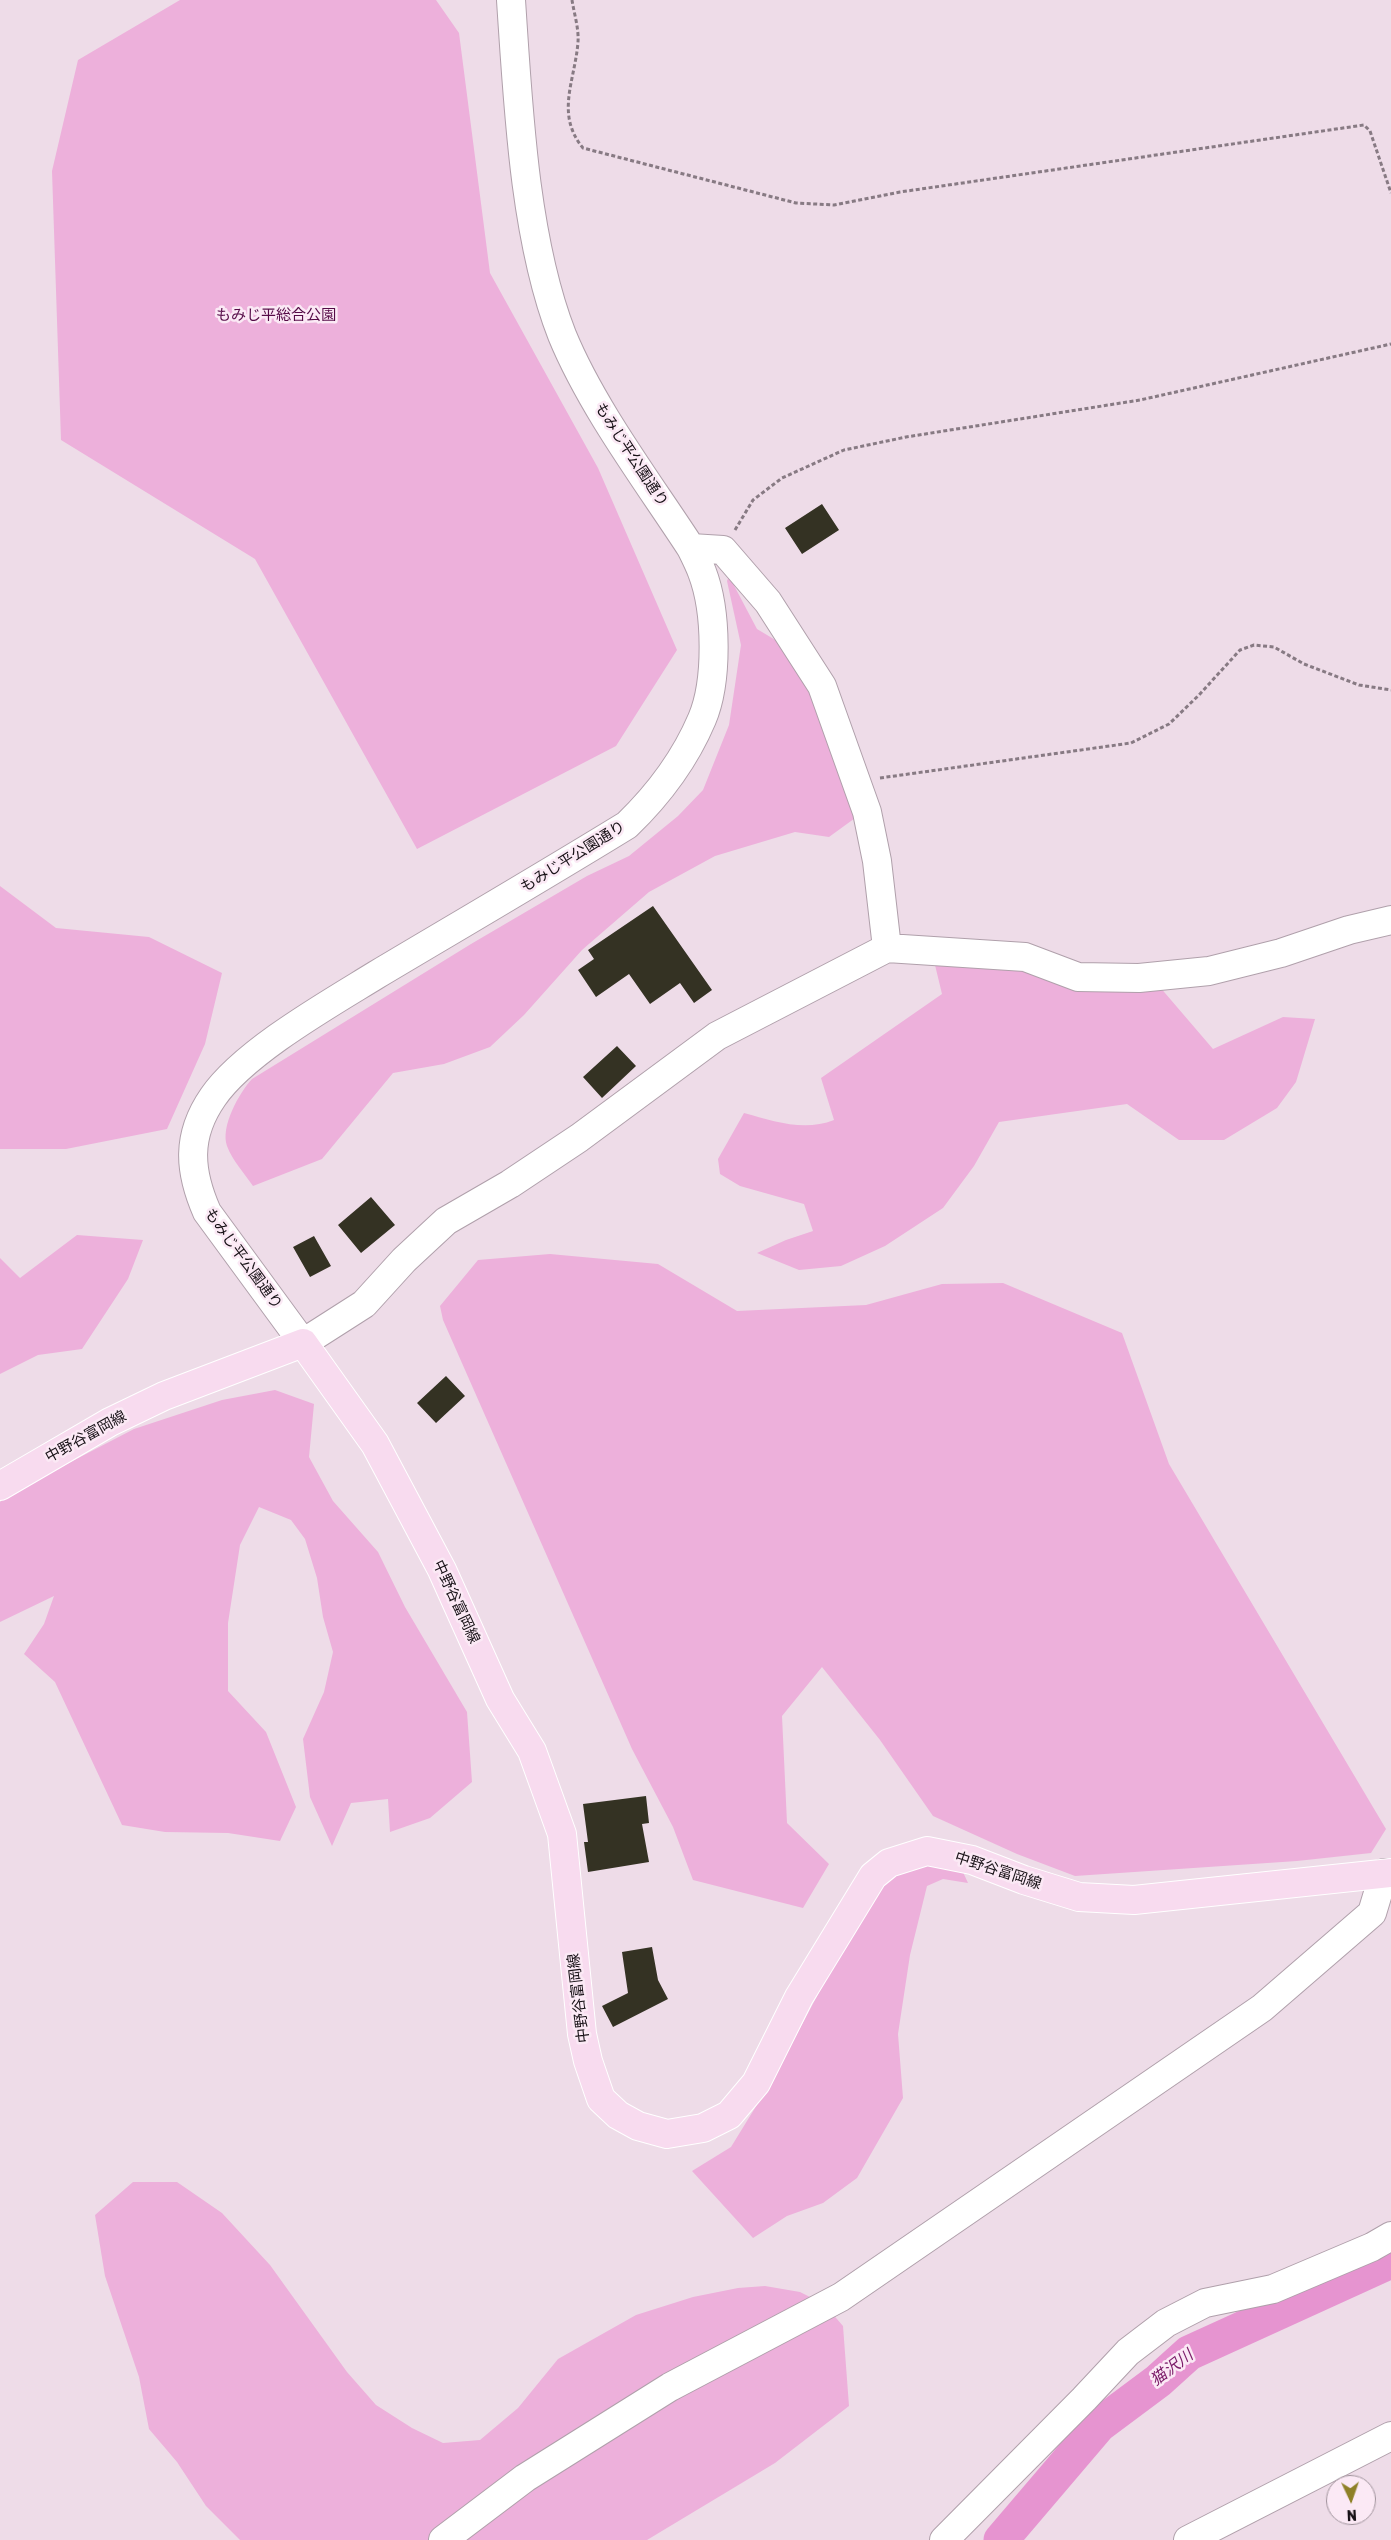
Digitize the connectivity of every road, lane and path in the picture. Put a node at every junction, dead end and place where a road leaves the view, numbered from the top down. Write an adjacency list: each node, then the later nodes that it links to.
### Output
1 (511, 0): 5 (street, もみじ平公園通り)
2 (572, 0): 3 (path)
3 (1391, 193)
4 (1391, 344): 6 (path)
5 (691, 548): 6 (street); 11 (street, もみじ平公園通り)
6 (723, 550): 8 (street)
7 (1391, 690): 8 (path)
8 (856, 782): 10 (street)
9 (1391, 920): 10 (street)
10 (887, 948): 11 (street)
11 (303, 1342): 12 (main road, 中野谷富岡線); 13 (main road, 中野谷富岡線)
12 (0, 1486)
13 (1388, 1873): 16 (street)
14 (1391, 2236): 17 (street)
15 (1391, 2436): 18 (street)
16 (443, 2540)
17 (944, 2540)
18 (1188, 2540)

